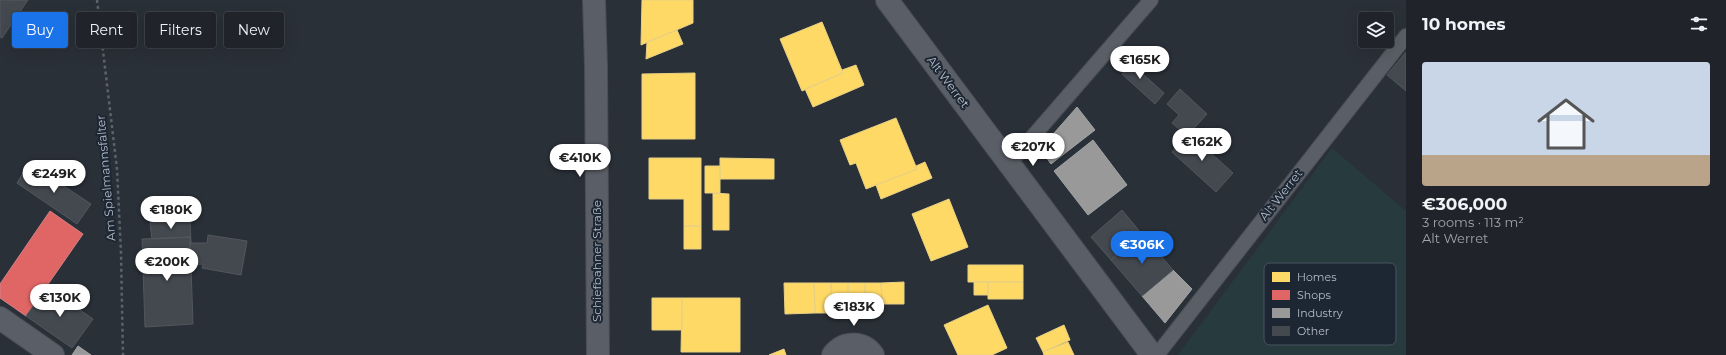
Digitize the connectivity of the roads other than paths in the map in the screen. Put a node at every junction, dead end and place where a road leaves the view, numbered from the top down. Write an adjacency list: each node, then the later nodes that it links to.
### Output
1 (594, 0): 8 (street, Schiefbahner Straße)
2 (887, 0): 5 (street, Alt Werret)
3 (1151, 0): 5 (lane)
4 (1406, 36): 12 (lane, Alt Werret)
5 (1009, 164): 11 (street, Alt Werret)
6 (0, 318): 7 (street)
7 (53, 355)
8 (598, 355)
9 (834, 355): 10 (street)
10 (873, 355)
11 (1152, 355)
12 (1157, 355)

